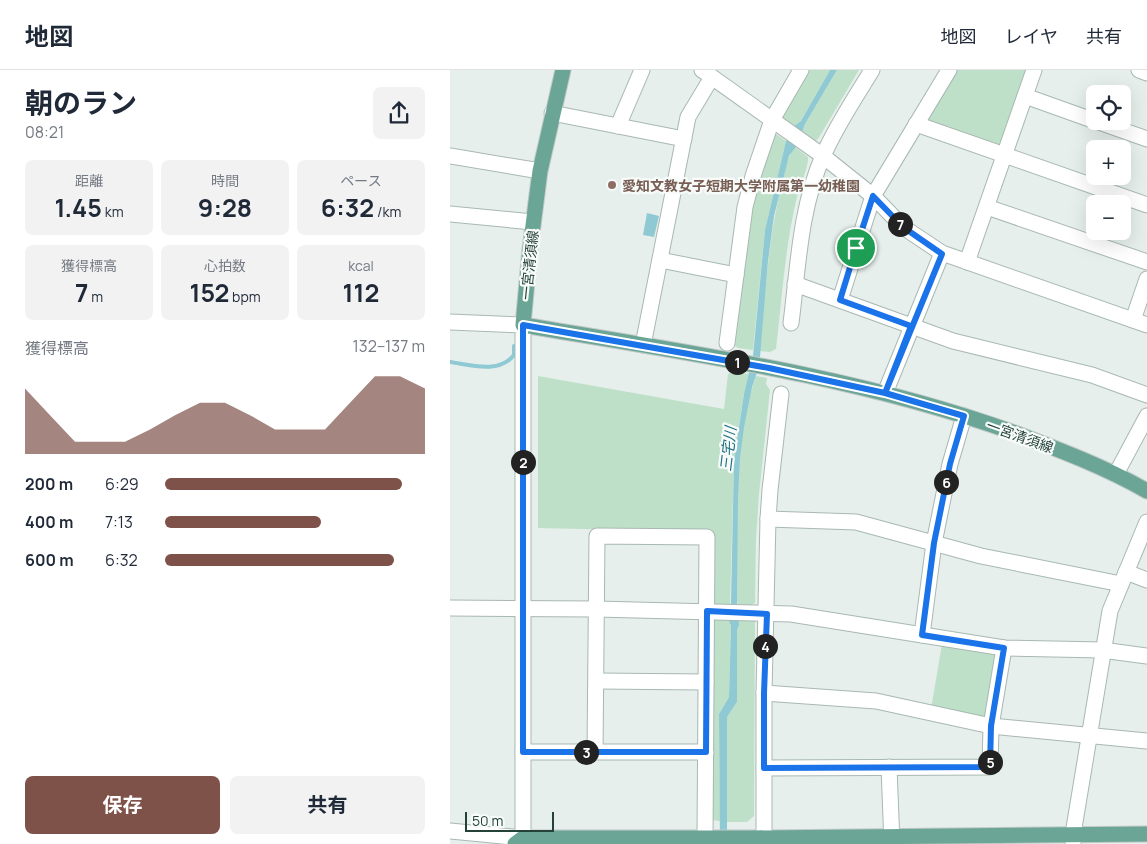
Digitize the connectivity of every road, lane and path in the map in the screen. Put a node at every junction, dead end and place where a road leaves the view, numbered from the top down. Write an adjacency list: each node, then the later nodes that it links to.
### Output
1 (642, 70): 15 (street)
2 (801, 70): 13 (street)
3 (872, 70): 19 (street)
4 (949, 70): 14 (street)
5 (1034, 70): 10 (street)
6 (1139, 70): 8 (street)
7 (559, 71): 11 (main road, 一宮清須線)
8 (1147, 73)
9 (707, 74): 13 (street); 17 (street)
10 (1025, 96): 12 (street); 20 (street)
11 (552, 113): 15 (street); 22 (main road, 一宮清須線)
12 (1086, 117)
13 (776, 123): 19 (street); 32 (street)
14 (916, 124): 20 (street); 23 (street)
15 (618, 126): 17 (street)
16 (1122, 130): 18 (street)
17 (684, 139): 29 (street)
18 (1147, 139)
19 (817, 152): 23 (street); 34 (street)
20 (1005, 155): 24 (street); 25 (street)
21 (450, 156): 22 (street)
22 (540, 171): 27 (main road, 一宮清須線)
23 (873, 196): 28 (street); 35 (street)
24 (1147, 205)
25 (987, 207): 30 (street); 31 (street)
26 (450, 214): 27 (street)
27 (533, 222): 39 (main road, 一宮清須線)
28 (942, 254): 30 (street); 40 (street)
29 (660, 260): 32 (street); 42 (street)
30 (967, 262): 37 (street)
31 (1147, 262)
32 (736, 275): 41 (street)
33 (1147, 279): 37 (street)
34 (795, 284): 35 (street); 38 (street)
35 (840, 300): 40 (street)
36 (450, 322): 39 (street)
37 (1140, 322)
38 (791, 323)
39 (523, 325): 42 (main road, 一宮清須線); 56 (street)
40 (911, 326): 43 (street); 45 (street)
41 (727, 343)
42 (643, 345): 43 (main road, 一宮清須線)
43 (885, 393): 46 (main road, 一宮清須線)
44 (781, 394): 50 (street)
45 (1147, 395)
46 (964, 416): 48 (main road, 一宮清須線); 52 (street)
47 (1147, 416): 48 (street)
48 (1116, 474): 49 (main road, 一宮清須線)
49 (1147, 491)
50 (768, 519): 52 (street); 59 (street)
51 (1147, 522): 53 (street)
52 (934, 543): 53 (street); 60 (street)
53 (1123, 578): 54 (street); 62 (street)
54 (1147, 580)
55 (450, 608): 56 (street)
56 (523, 610): 57 (street); 70 (street)
57 (596, 610): 58 (street); 58 (street); 64 (street)
58 (711, 612): 59 (street); 65 (street)
59 (759, 613): 60 (street); 66 (street)
60 (922, 635): 61 (street)
61 (1004, 648): 62 (street); 67 (street)
62 (1102, 650): 63 (street); 68 (street)
63 (1147, 656)
64 (596, 681): 65 (street); 71 (street)
65 (706, 682): 72 (street)
66 (764, 693): 67 (street); 74 (street)
67 (991, 726): 68 (street); 73 (street)
68 (1088, 735): 69 (street); 78 (street)
69 (1147, 741)
70 (523, 752): 71 (street); 81 (street)
71 (595, 752): 72 (street)
72 (706, 752): 77 (street)
73 (889, 767): 74 (street); 80 (street)
74 (764, 768): 79 (street)
75 (450, 831): 81 (street)
76 (1147, 834): 78 (main road)
77 (711, 838): 79 (main road); 83 (main road)
78 (1073, 839): 80 (main road)
79 (759, 840): 80 (main road)
80 (892, 840)
81 (519, 841): 82 (main road)
82 (540, 841): 83 (main road)
83 (630, 841)

